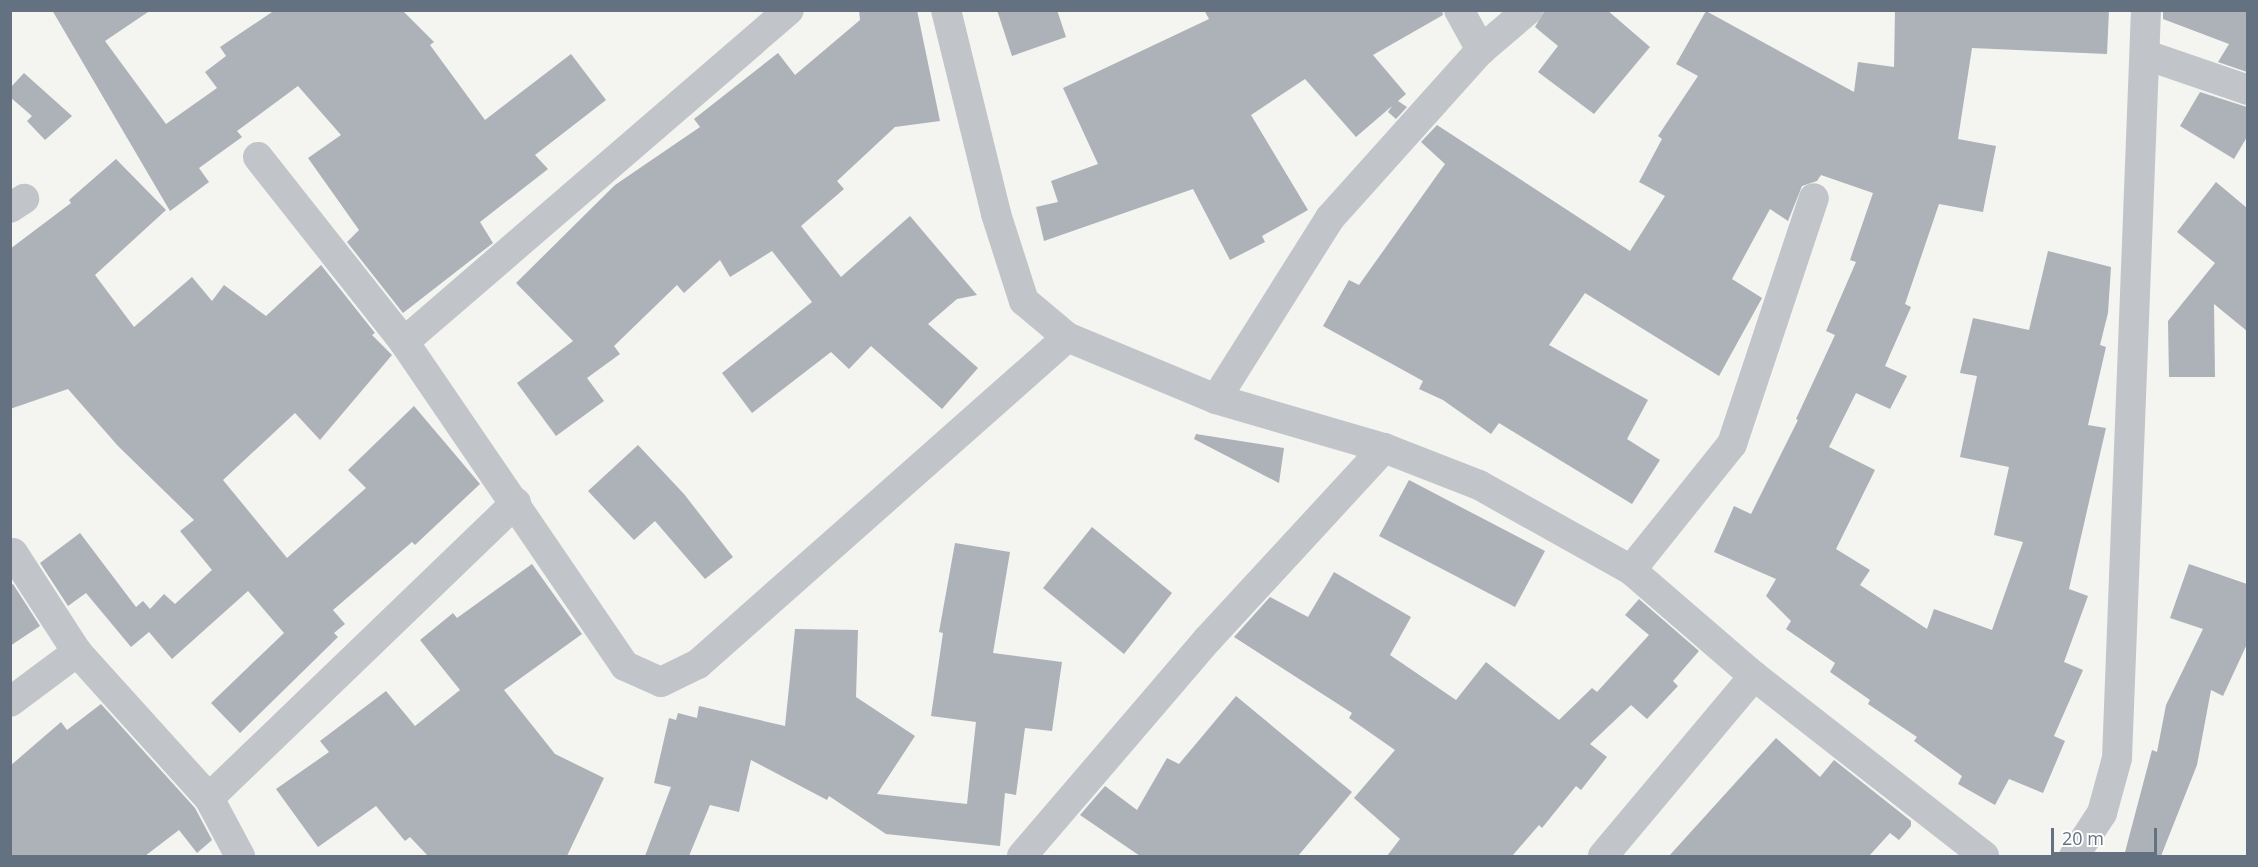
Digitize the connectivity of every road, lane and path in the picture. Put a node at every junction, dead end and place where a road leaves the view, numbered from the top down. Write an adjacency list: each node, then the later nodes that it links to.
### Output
1 (789, 10): 12 (street)
2 (946, 10): 11 (street)
3 (1459, 10): 6 (street)
4 (1528, 10): 6 (street)
5 (2146, 10): 7 (street)
6 (1481, 50): 13 (street)
7 (2146, 55): 8 (street); 26 (street)
8 (2247, 90)
9 (258, 157): 12 (street)
10 (1814, 198): 17 (street)
11 (1067, 337): 13 (street); 15 (street)
12 (404, 342): 15 (street)
13 (1216, 399): 14 (street)
14 (1384, 448): 17 (street); 23 (street)
15 (516, 503): 21 (street)
16 (13, 553): 18 (street)
17 (1631, 570): 19 (street)
18 (77, 652): 20 (street); 21 (street)
19 (1754, 676): 24 (street); 25 (street)
20 (10, 702)
21 (209, 798): 22 (street)
22 (240, 856)
23 (1022, 856)
24 (1603, 856)
25 (1984, 856)
26 (2074, 856)

